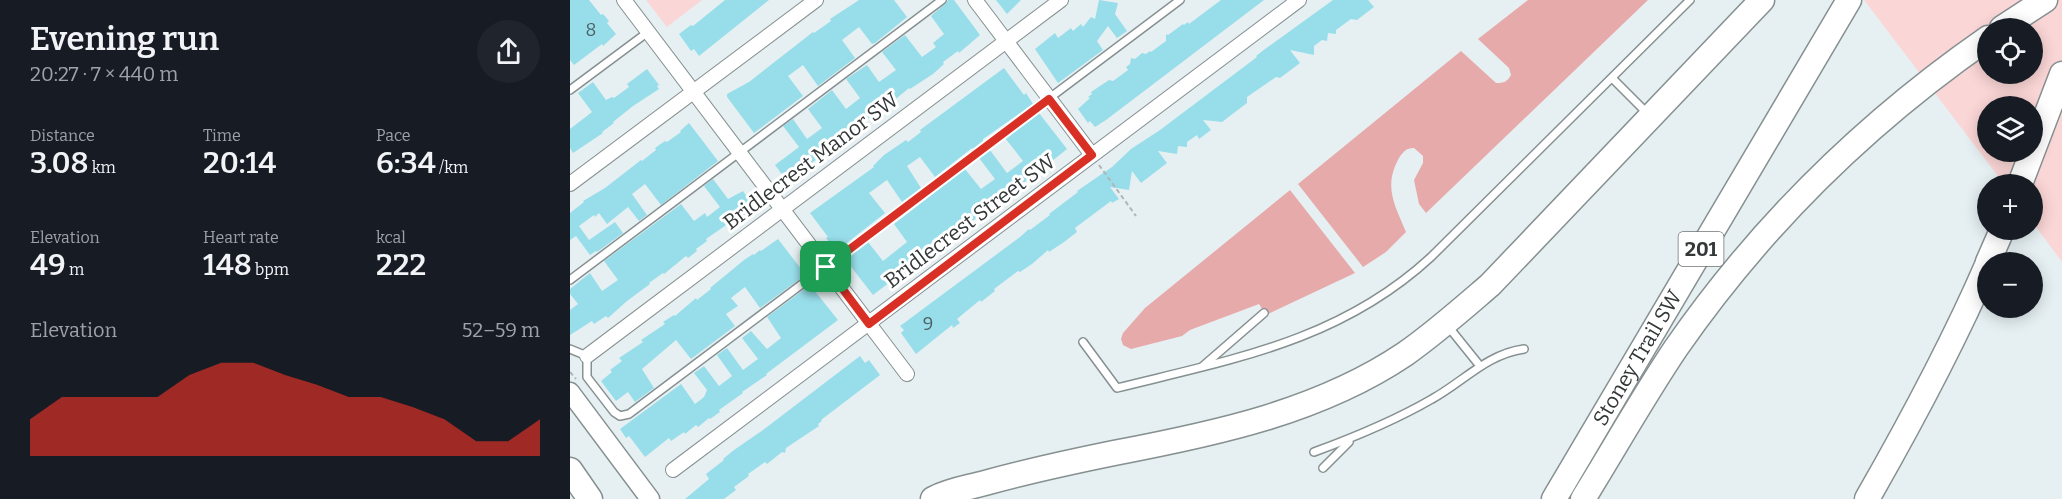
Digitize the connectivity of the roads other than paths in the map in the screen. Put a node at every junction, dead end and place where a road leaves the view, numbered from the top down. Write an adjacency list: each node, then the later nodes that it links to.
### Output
1 (624, 0): 13 (street)
2 (816, 0): 19 (street)
3 (942, 0): 22 (lane)
4 (975, 0): 14 (street)
5 (1061, 0): 14 (street, Bridlecrest Manor SW)
6 (1180, 0): 20 (lane)
7 (1299, 0): 23 (street, Bridlecrest Street SW)
8 (1690, 0): 17 (lane)
9 (1762, 0): 21 (highway)
10 (1849, 0): 52 (highway, Stoney Trail SW / 201)
11 (2044, 0): 12 (highway)
12 (2017, 18)
13 (648, 32): 18 (lane); 19 (street)
14 (1006, 41): 20 (street); 26 (street, Bridlecrest Manor SW)
15 (1977, 46): 53 (highway)
16 (2062, 74): 24 (highway)
17 (1612, 78): 21 (lane); 38 (lane)
18 (570, 90)
19 (694, 92): 22 (street); 25 (street)
20 (1049, 99): 23 (street); 27 (lane)
21 (1650, 117): 32 (highway)
22 (739, 152): 26 (street); 28 (lane)
23 (1092, 155): 31 (street, Bridlecrest Street SW)
24 (2024, 174)
25 (570, 184)
26 (783, 209): 27 (street); 36 (street, Bridlecrest Manor SW)
27 (826, 267): 31 (street); 36 (lane)
28 (570, 280)
29 (1977, 286): 54 (highway)
30 (1264, 313): 38 (lane)
31 (869, 324): 39 (street); 45 (street, Bridlecrest Street SW)
32 (1446, 324): 37 (lane); 46 (highway)
33 (1083, 342): 38 (lane)
34 (570, 349): 36 (lane)
35 (1524, 349): 37 (lane)
36 (587, 356)
37 (1480, 366): 41 (lane)
38 (1201, 367)
39 (907, 374)
40 (570, 392): 49 (main road)
41 (1352, 438): 42 (lane); 43 (lane)
42 (1314, 452)
43 (1323, 468)
44 (570, 469): 47 (highway); 48 (main road)
45 (673, 470)
46 (984, 483): 50 (highway); 51 (highway)
47 (590, 499)
48 (595, 499)
49 (651, 499)
50 (933, 499)
51 (949, 499)
52 (1554, 499)
53 (1583, 499)
54 (1867, 499)

